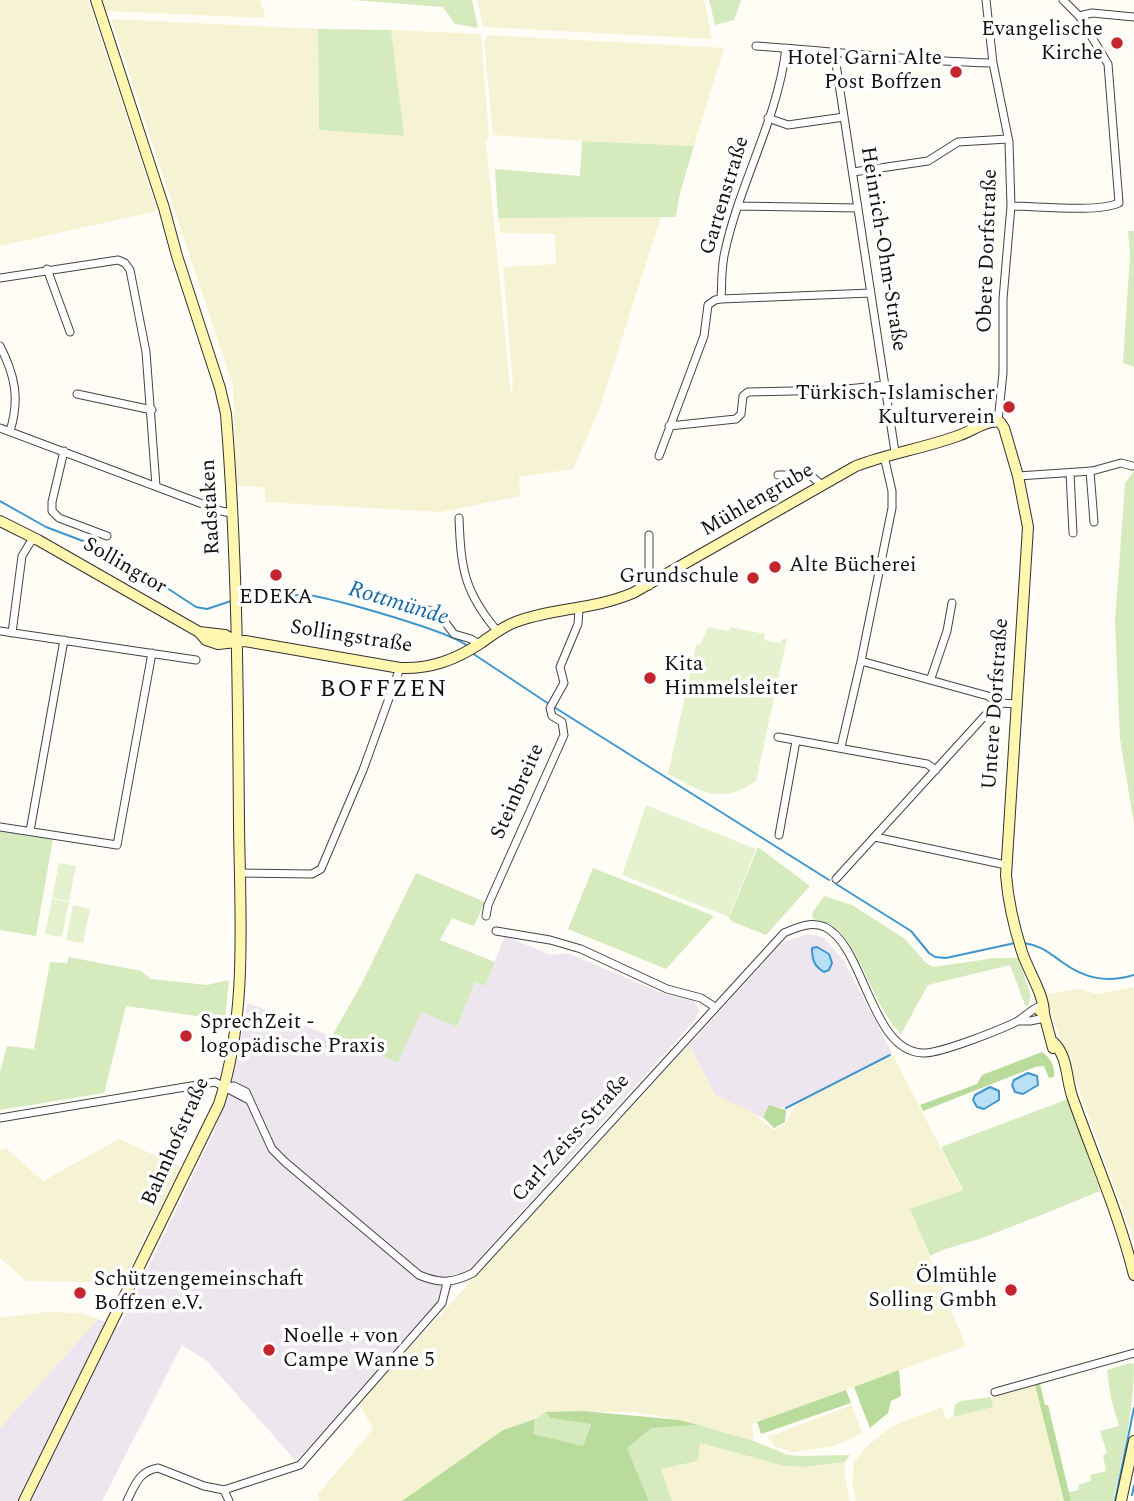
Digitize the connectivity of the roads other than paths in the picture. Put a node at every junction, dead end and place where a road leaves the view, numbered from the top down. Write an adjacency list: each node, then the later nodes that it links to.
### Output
1 (96, 0): 40 (main road, Radstaken)
2 (986, 0): 9 (street, Obere Dorfstraße)
3 (1063, 0): 4 (street)
4 (1079, 16): 5 (street); 15 (street)
5 (1134, 17)
6 (756, 46): 7 (street)
7 (786, 48): 8 (street); 11 (street, Gartenstraße)
8 (834, 51): 9 (street); 10 (street, Heinrich-Ohm-Straße)
9 (993, 64): 12 (street, Obere Dorfstraße)
10 (844, 117): 11 (street); 13 (street, Heinrich-Ohm-Straße)
11 (768, 118): 14 (street, Gartenstraße)
12 (1008, 139): 13 (street); 15 (street, Obere Dorfstraße)
13 (853, 172): 16 (street, Heinrich-Ohm-Straße)
14 (738, 206): 16 (street); 20 (street, Gartenstraße)
15 (1011, 206): 26 (street, Obere Dorfstraße)
16 (858, 208): 19 (street, Heinrich-Ohm-Straße)
17 (47, 269): 18 (street); 21 (street); 25 (street)
18 (0, 278)
19 (871, 293): 20 (street); 23 (street, Heinrich-Ohm-Straße)
20 (721, 299): 27 (street, Gartenstraße)
21 (70, 332)
22 (0, 346): 29 (street)
23 (885, 385): 27 (street); 31 (street, Heinrich-Ohm-Straße)
24 (77, 394): 25 (street)
25 (152, 410): 38 (street)
26 (1000, 422): 31 (main road, Mühlengrube); 37 (main road, Untere Dorfstraße)
27 (669, 426): 32 (street, Gartenstraße)
28 (0, 428): 29 (street)
29 (10, 431): 30 (street)
30 (64, 451): 38 (street); 46 (street)
31 (890, 454): 39 (main road, Mühlengrube); 64 (street, Heinrich-Ohm-Straße)
32 (659, 456)
33 (1132, 466): 34 (street)
34 (1090, 471): 35 (street); 43 (street)
35 (1070, 473): 37 (street); 44 (street)
36 (778, 475): 39 (street)
37 (1018, 476): 68 (main road, Untere Dorfstraße)
38 (156, 486): 40 (street)
39 (823, 486): 48 (main road, Mühlengrube)
40 (231, 513): 51 (main road, Radstaken)
41 (459, 518): 56 (street)
42 (0, 519): 47 (main road, Sollingtor)
43 (1094, 522)
44 (1073, 533)
45 (649, 535): 48 (street)
46 (107, 536)
47 (32, 537): 55 (main road, Sollingtor); 57 (street)
48 (649, 586): 52 (main road, Mühlengrube)
49 (394, 600): 61 (street)
50 (952, 603): 66 (street)
51 (236, 604): 58 (main road); 60 (main road, Radstaken)
52 (579, 609): 53 (main road, Mühlengrube); 80 (street, Steinbreite)
53 (532, 617): 56 (main road, Sollingstraße)
54 (0, 631): 57 (street)
55 (199, 632): 58 (main road, Sollingtor); 60 (main road, Sollingtor)
56 (498, 632): 61 (main road, Sollingstraße)
57 (12, 633): 59 (street)
58 (212, 633): 60 (main road, Sollingtor)
59 (64, 640): 62 (street); 74 (street)
60 (237, 642): 65 (main road, Sollingstraße); 78 (main road, Bahnhofstraße)
61 (473, 648): 65 (main road, Sollingstraße)
62 (152, 653): 63 (street); 74 (street)
63 (196, 660)
64 (861, 661): 66 (street); 71 (street, Heinrich-Ohm-Straße)
65 (400, 668): 78 (street)
66 (931, 678): 67 (street)
67 (999, 703): 68 (street); 72 (street)
68 (1017, 704): 77 (main road, Untere Dorfstraße)
69 (778, 737): 70 (street)
70 (796, 741): 71 (street); 75 (street)
71 (841, 747): 72 (street)
72 (936, 770): 76 (street)
73 (0, 827): 74 (street)
74 (30, 831)
75 (779, 835)
76 (875, 837): 77 (street); 79 (street)
77 (1006, 866): 83 (main road, Untere Dorfstraße)
78 (239, 873): 85 (main road, Bahnhofstraße)
79 (836, 879)
80 (486, 916)
81 (496, 932): 82 (street)
82 (715, 1007): 84 (street, Carl-Zeiss-Straße); 88 (street, Carl-Zeiss-Straße)
83 (1042, 1013): 84 (street); 84 (street); 87 (main road, Untere Dorfstraße)
84 (1019, 1021)
85 (224, 1087): 86 (street); 88 (street); 93 (main road, Bahnhofstraße)
86 (0, 1118)
87 (1134, 1275)
88 (447, 1283): 92 (street)
89 (1134, 1353): 90 (street)
90 (996, 1392)
91 (1134, 1441): 96 (main road)
92 (224, 1490): 94 (street); 95 (street)
93 (24, 1501)
94 (127, 1501)
95 (229, 1501)
96 (1121, 1501)

